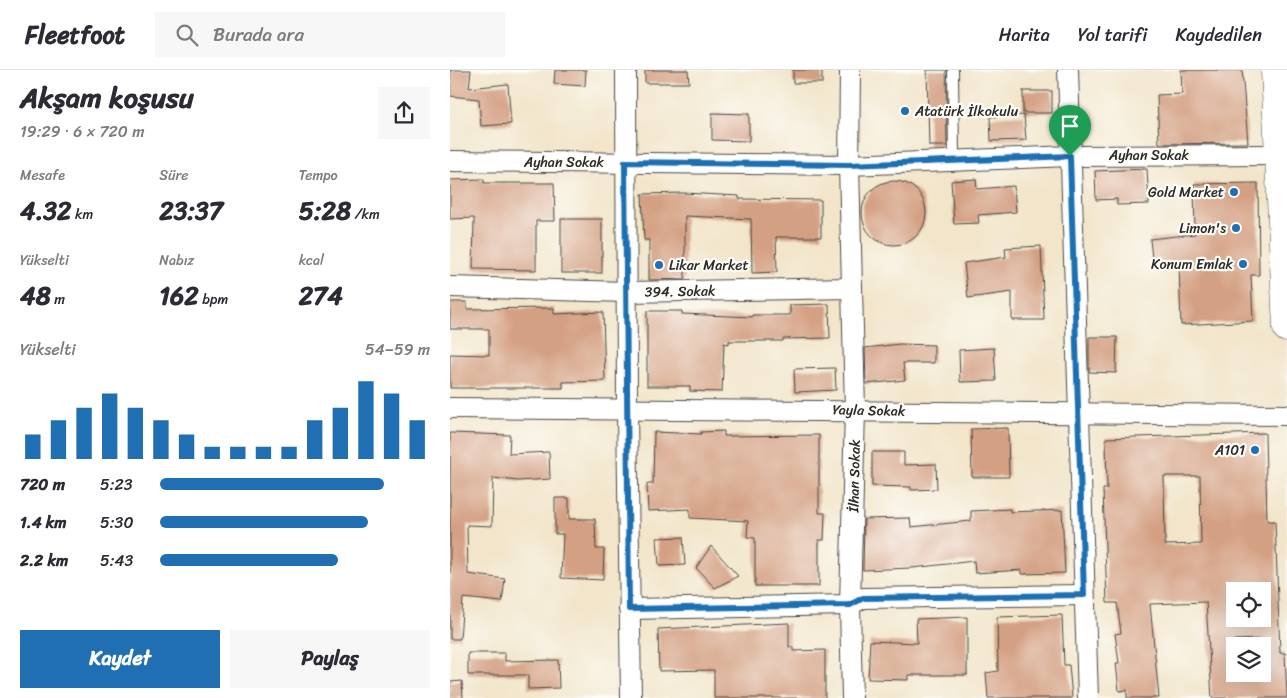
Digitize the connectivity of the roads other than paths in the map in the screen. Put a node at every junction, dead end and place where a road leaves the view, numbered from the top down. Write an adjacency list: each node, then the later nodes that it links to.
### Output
1 (626, 70): 10 (street)
2 (850, 70): 11 (street, İlhan Sokak)
3 (953, 70): 8 (lane)
4 (1068, 70): 7 (street)
5 (1275, 70): 6 (main road)
6 (1278, 155): 7 (street, Ayhan Sokak); 15 (main road)
7 (1070, 156): 8 (street, Ayhan Sokak); 19 (street)
8 (954, 160): 11 (street, Ayhan Sokak)
9 (450, 161): 10 (street, Ayhan Sokak)
10 (625, 162): 11 (street, Ayhan Sokak); 14 (street)
11 (849, 165): 13 (street, İlhan Sokak)
12 (450, 287): 14 (street, 394. Sokak)
13 (851, 288): 14 (street, 394. Sokak); 17 (street, İlhan Sokak)
14 (627, 292): 18 (street)
15 (1287, 328)
16 (450, 408): 18 (street, Yayla Sokak)
17 (855, 410): 18 (street, Yayla Sokak); 19 (street, Yayla Sokak); 22 (street, İlhan Sokak)
18 (627, 411): 23 (street)
19 (1079, 414): 20 (street, Yayla Sokak); 21 (street)
20 (1287, 415)
21 (1084, 595): 22 (street); 26 (street)
22 (850, 605): 23 (street); 25 (street, İlhan Sokak)
23 (629, 609): 24 (street)
24 (631, 698)
25 (852, 698)
26 (1088, 698)

